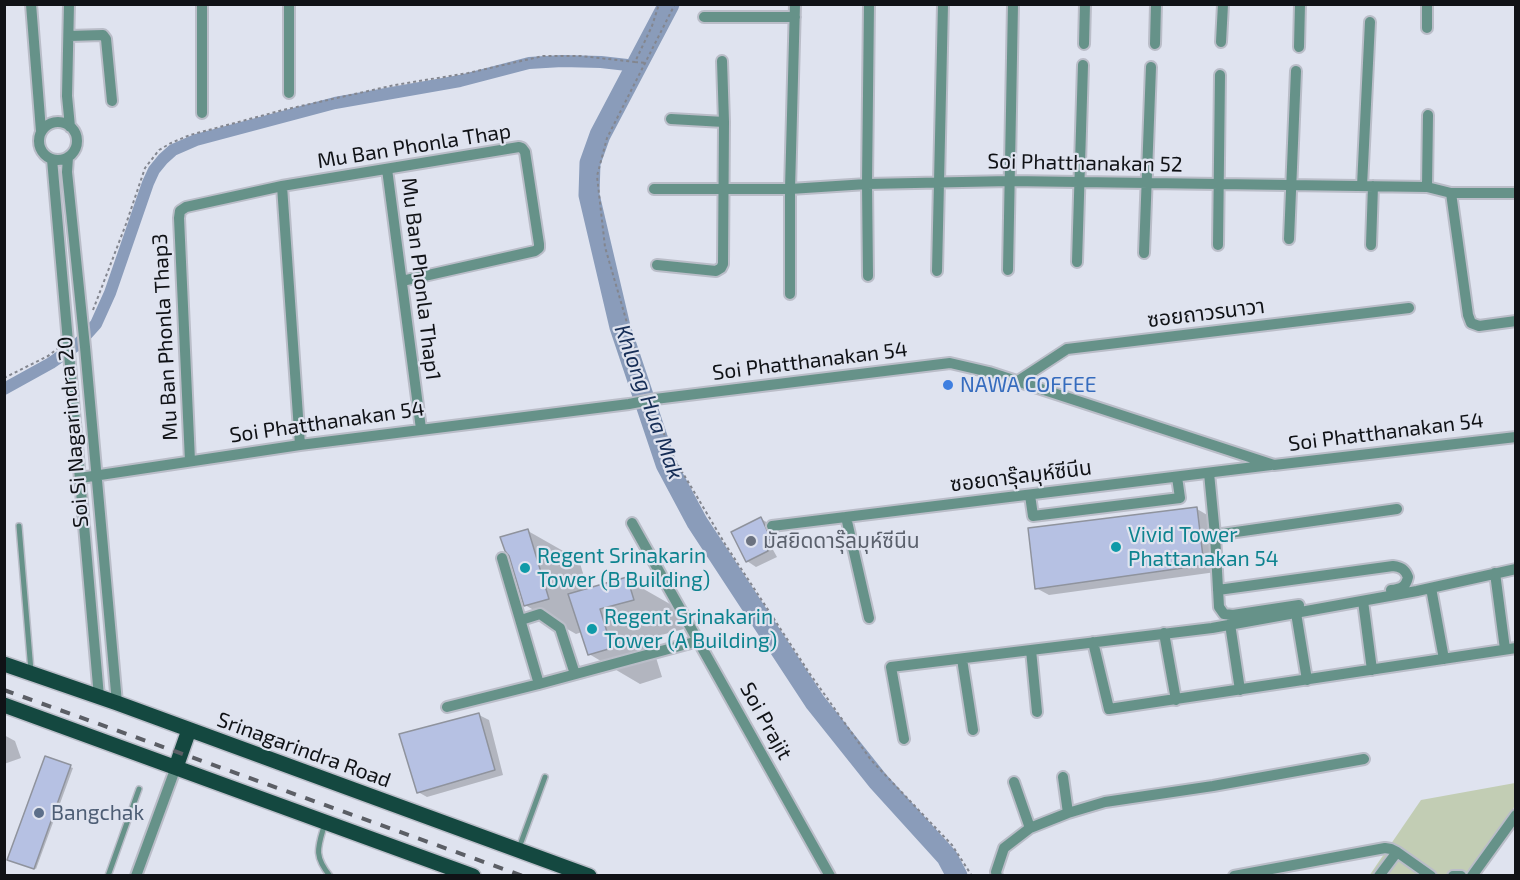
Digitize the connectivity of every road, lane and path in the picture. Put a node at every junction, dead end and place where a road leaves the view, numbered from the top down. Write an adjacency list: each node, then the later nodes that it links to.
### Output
1 (31, 4): 39 (street)
2 (69, 4): 20 (street, Soi Si Nagarindra 20)
3 (202, 4): 34 (street)
4 (289, 4): 32 (street)
5 (659, 4): 26 (path)
6 (675, 4): 27 (path)
7 (795, 4): 17 (street)
8 (869, 4): 47 (street)
9 (943, 4): 45 (street)
10 (1013, 4): 43 (street)
11 (1085, 4): 22 (street)
12 (1156, 4): 23 (street)
13 (1223, 4): 21 (street)
14 (1300, 4): 24 (street)
15 (1427, 4): 19 (street)
16 (704, 17): 17 (street)
17 (795, 17): 55 (street)
18 (1370, 22): 51 (street)
19 (1427, 28)
20 (69, 36): 33 (street); 38 (street, Soi Si Nagarindra 20)
21 (1221, 42)
22 (1084, 44)
23 (1155, 44)
24 (1299, 47)
25 (722, 61): 37 (street)
26 (635, 62): 27 (path); 71 (path)
27 (647, 63): 76 (path)
28 (1083, 65): 44 (street)
29 (1150, 67): 46 (street)
30 (1296, 71): 49 (street)
31 (1220, 75): 48 (street)
32 (289, 93)
33 (112, 100)
34 (202, 114)
35 (1428, 115): 52 (street)
36 (671, 119): 37 (street)
37 (724, 122): 54 (street)
38 (70, 127): 39 (street); 40 (street, Soi Si Nagarindra 20)
39 (41, 131): 41 (street, Soi Si Nagarindra 20)
40 (68, 157): 41 (street); 71 (street, Soi Si Nagarindra 20)
41 (52, 159): 85 (street, Soi Si Nagarindra 20)
42 (387, 169): 50 (street, Mu Ban Phonla Thap); 68 (street, Mu Ban Phonla Thap1); 68 (street, Mu Ban Phonla Thap)
43 (1010, 181): 44 (street, Soi Phatthanakan 52); 45 (street, Soi Phatthanakan 52); 65 (street)
44 (1080, 182): 46 (street, Soi Phatthanakan 52); 63 (street)
45 (939, 183): 47 (street, Soi Phatthanakan 52); 66 (street)
46 (1147, 183): 48 (street, Soi Phatthanakan 52); 62 (street)
47 (867, 184): 55 (street, Soi Phatthanakan 52); 67 (street)
48 (1218, 184): 49 (street, Soi Phatthanakan 52); 60 (street)
49 (1291, 185): 51 (street, Soi Phatthanakan 52); 59 (street)
50 (282, 186): 58 (street, Mu Ban Phonla Thap); 79 (street)
51 (1367, 186): 52 (street, Soi Phatthanakan 52); 61 (street)
52 (1426, 187): 56 (street, Soi Phatthanakan 52)
53 (654, 189): 54 (street, Soi Phatthanakan 52)
54 (723, 189): 55 (street, Soi Phatthanakan 52); 64 (street)
55 (790, 189): 69 (street)
56 (1451, 193): 57 (street, Soi Phatthanakan 52); 72 (street)
57 (1515, 193)
58 (180, 211): 80 (street, Mu Ban Phonla Thap3)
59 (1289, 240)
60 (1218, 245)
61 (1371, 246)
62 (1144, 253)
63 (1077, 262)
64 (657, 265)
65 (1008, 270)
66 (937, 271)
67 (868, 276)
68 (402, 281): 77 (street, Mu Ban Phonla Thap1)
69 (790, 294)
70 (1409, 308): 75 (street, ซอยถาวรนาวา)
71 (86, 315): 83 (street, Soi Si Nagarindra 20)
72 (1515, 321)
73 (62, 345): 74 (path)
74 (4, 378)
75 (1018, 381): 76 (street, Soi Phatthanakan 54); 81 (street, Soi Phatthanakan 54)
76 (653, 400): 77 (street, Soi Phatthanakan 54); 144 (path)
77 (421, 429): 79 (street, Soi Phatthanakan 54)
78 (1515, 436): 81 (street, Soi Phatthanakan 54)
79 (300, 445): 80 (street, Soi Phatthanakan 54)
80 (190, 461): 83 (street, Soi Phatthanakan 54)
81 (1274, 465): 82 (street, ซอยดารุ๊ลมุห์ซีนีน)
82 (1209, 473): 84 (street, ซอยดารุ๊ลมุห์ซีนีน); 92 (street)
83 (96, 475): 85 (street, Soi Phatthanakan 54); 119 (street, Soi Si Nagarindra 20)
84 (1177, 477): 86 (street, ซอยดารุ๊ลมุห์ซีนีน); 86 (street)
85 (80, 478): 117 (street, Soi Si Nagarindra 20)
86 (1030, 495): 88 (street, ซอยดารุ๊ลมุห์ซีนีน)
87 (1397, 509): 92 (street)
88 (846, 517): 91 (street, ซอยดารุ๊ลมุห์ซีนีน); 100 (street)
89 (632, 523): 104 (street, Soi Prajit)
90 (19, 526): 112 (lane)
91 (772, 526)
92 (1215, 535): 97 (street)
93 (502, 558): 101 (street)
94 (1515, 569): 95 (street)
95 (1495, 573): 96 (street); 106 (street)
96 (1431, 588): 98 (street); 109 (street)
97 (1218, 590): 97 (street)
98 (1363, 601): 99 (street); 111 (street)
99 (1296, 613): 102 (street); 114 (street)
100 (869, 618)
101 (521, 620): 113 (street); 115 (street)
102 (1230, 624): 103 (street); 116 (street)
103 (1164, 633): 105 (street); 118 (street)
104 (698, 641): 113 (street); 143 (street, Soi Prajit)
105 (1093, 642): 107 (street); 118 (street)
106 (1510, 649): 109 (street)
107 (1031, 650): 108 (street); 122 (street)
108 (962, 659): 124 (street); 125 (street)
109 (1444, 659): 111 (street)
110 (4, 663): 112 (main road, Srinagarindra Road)
111 (1372, 670): 114 (street)
112 (32, 673): 117 (main road, Srinagarindra Road)
113 (575, 674): 115 (street)
114 (1307, 680): 116 (street)
115 (539, 684): 121 (street)
116 (1240, 690): 118 (street)
117 (99, 697): 119 (main road, Srinagarindra Road)
118 (1176, 700)
119 (117, 703): 123 (main road, Srinagarindra Road)
120 (4, 705): 127 (main road)
121 (447, 707)
122 (1037, 712)
123 (189, 730): 127 (main road); 136 (main road, Srinagarindra Road)
124 (973, 730)
125 (904, 739)
126 (1364, 759): 132 (street)
127 (176, 767): 134 (main road); 139 (street)
128 (545, 777): 136 (lane)
129 (1063, 777): 132 (street)
130 (1014, 782): 135 (street)
131 (139, 789): 138 (lane)
132 (1068, 813): 135 (street)
133 (1515, 815): 151 (street)
134 (326, 822): 140 (lane); 141 (main road)
135 (1029, 828): 145 (street)
136 (519, 850): 142 (main road, Srinagarindra Road)
137 (1397, 852): 146 (street); 147 (street); 148 (street)
138 (108, 876)
139 (136, 876)
140 (330, 876)
141 (473, 876)
142 (590, 876)
143 (830, 876)
144 (972, 876)
145 (997, 876)
146 (1234, 876)
147 (1379, 876)
148 (1431, 876)
149 (1453, 876): 150 (street)
150 (1461, 876)
151 (1472, 876)

